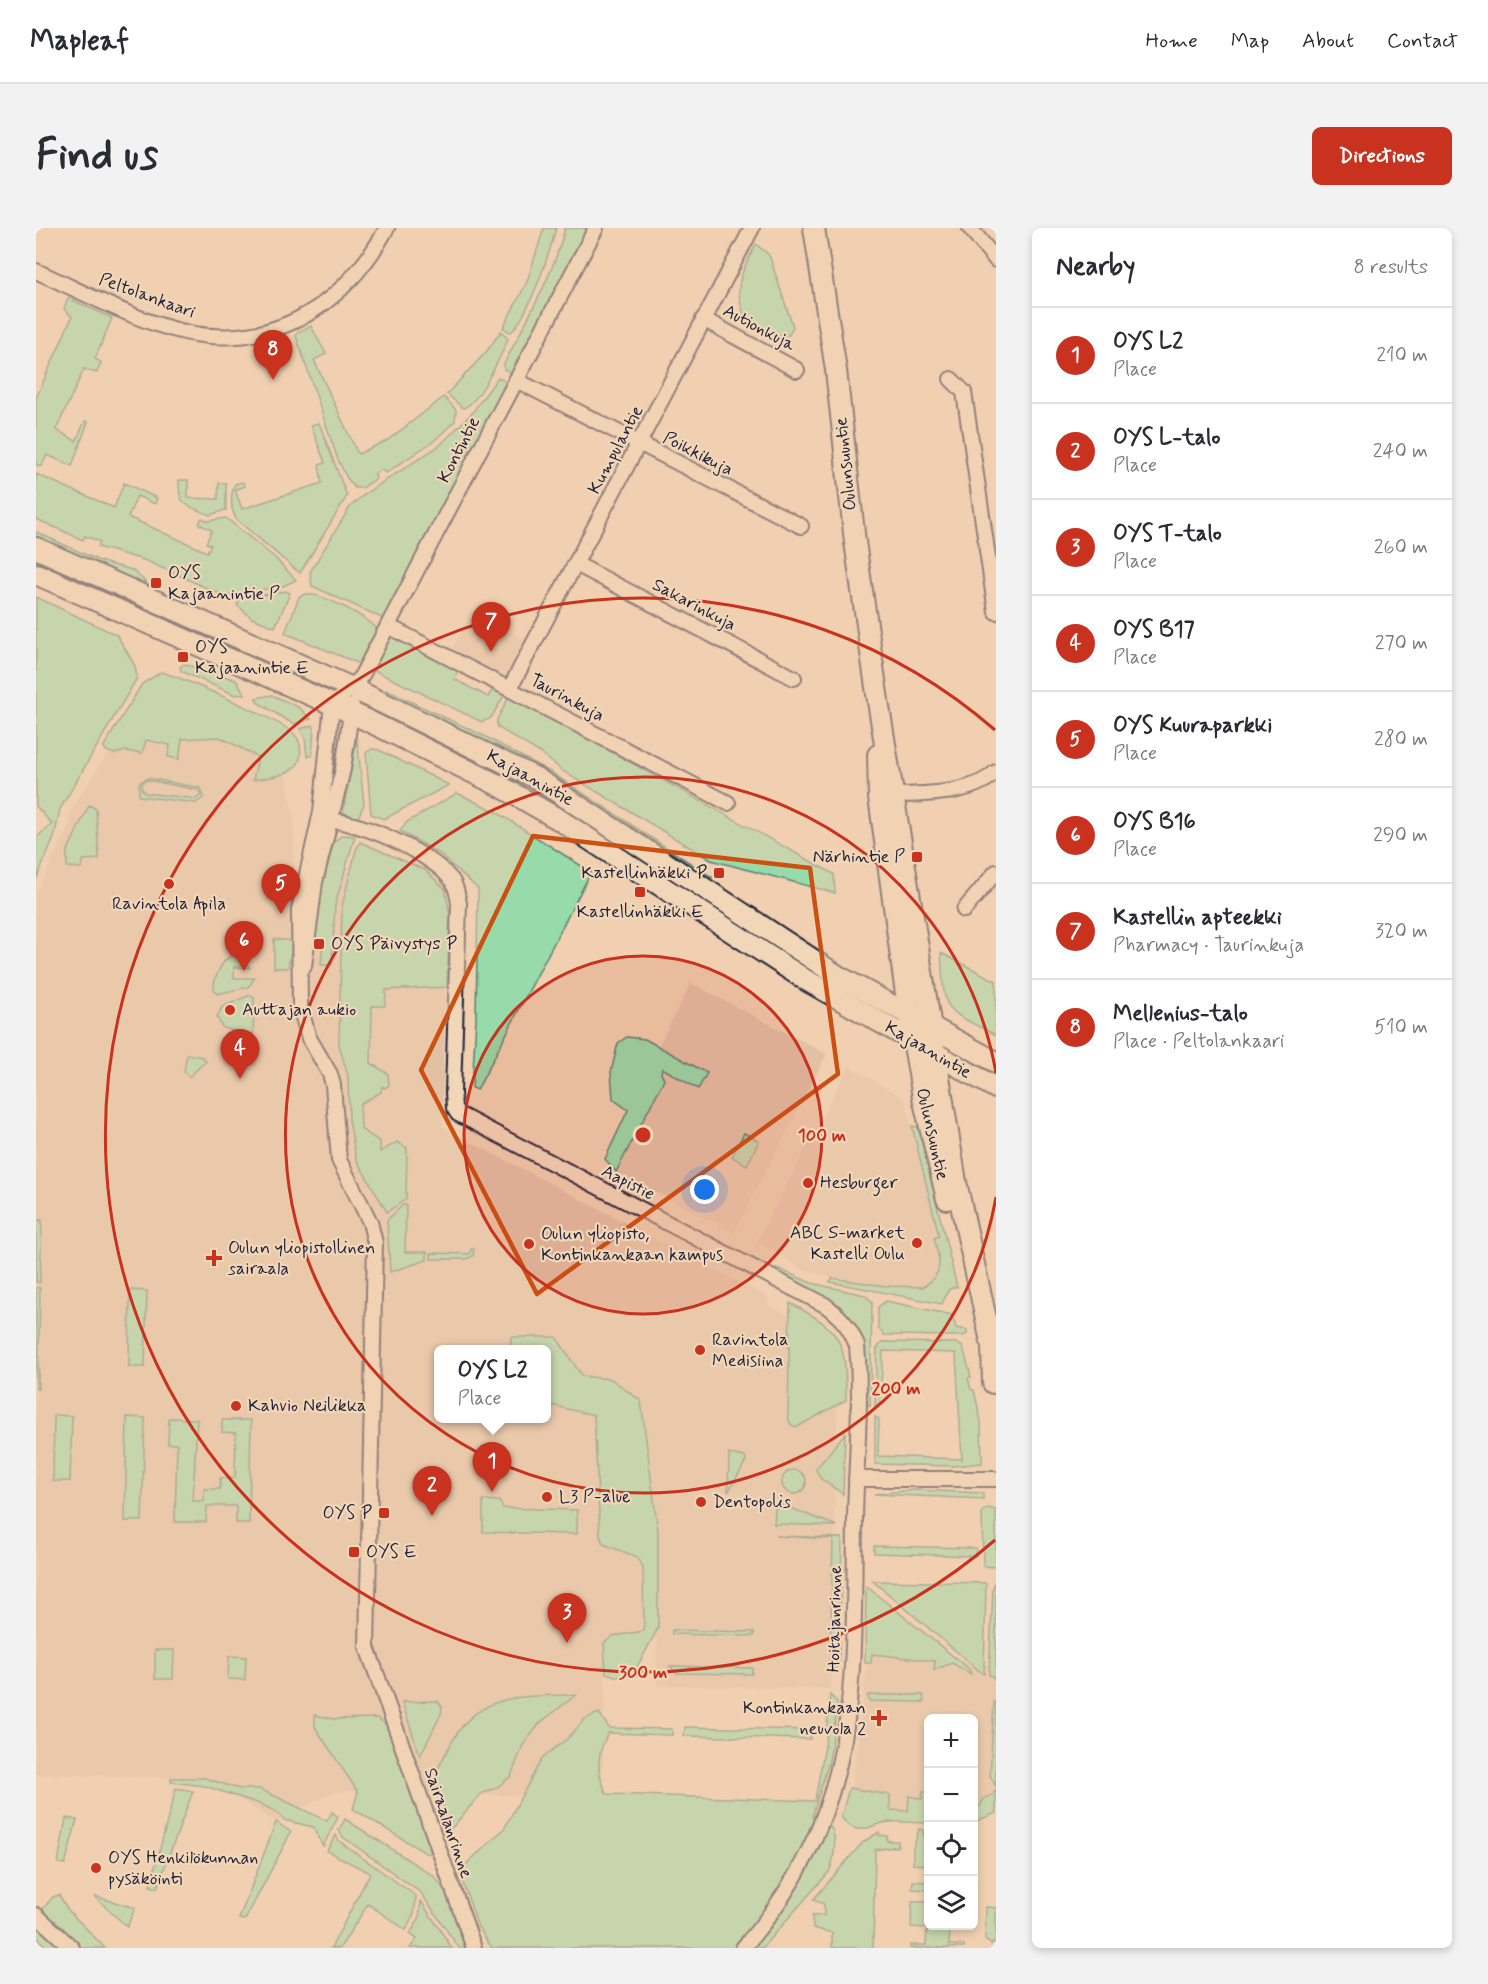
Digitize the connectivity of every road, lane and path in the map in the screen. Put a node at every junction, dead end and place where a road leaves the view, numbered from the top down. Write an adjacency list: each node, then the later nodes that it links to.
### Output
1 (387, 228): 7 (street, Peltolankaari)
2 (596, 228): 11 (street, Kontintie)
3 (752, 228): 8 (street, Kumpulantie)
4 (814, 228): 25 (main road, Oulunsuuntie)
5 (970, 228): 6 (street)
6 (996, 260)
7 (36, 271)
8 (703, 320): 9 (street, Autionkuja); 12 (street, Kumpulantie)
9 (797, 370)
10 (951, 379): 17 (street)
11 (516, 380): 12 (street, Poikkikuja); 18 (street, Kontintie)
12 (640, 444): 13 (street, Poikkikuja); 15 (street, Kumpulantie)
13 (801, 526)
14 (36, 548): 20 (main road, Kajaanintie)
15 (576, 564): 19 (street, Sakarinkuja); 21 (street, Kumpulantie)
16 (36, 574): 22 (main road, Kajaanintie)
17 (996, 612)
18 (388, 626): 20 (street, Kontintie); 21 (street, Taurinkuja)
19 (794, 678)
20 (352, 688): 22 (street); 23 (street); 30 (main road, Kajaanintie)
21 (510, 688): 26 (street, Taurinkuja)
22 (332, 704): 23 (main road, Kajaanintie); 27 (street)
23 (352, 713): 27 (street); 32 (main road, Kajaanintie)
24 (996, 772): 25 (street)
25 (887, 796): 30 (main road, Oulunsuuntie); 31 (main road, Oulunsuuntie)
26 (728, 803)
27 (324, 817): 37 (street, Aapistie); 41 (street, Sairaalanrinne)
28 (996, 872): 29 (street)
29 (964, 910)
30 (909, 1016): 31 (main road, Kajaanintie); 32 (main road, Oulunsuuntie)
31 (931, 1028): 33 (main road, Oulunsuuntie); 34 (main road, Kajaanintie)
32 (914, 1043): 33 (main road, Kajaanintie); 36 (main road, Oulunsuuntie)
33 (936, 1056): 35 (main road, Kajaanintie); 36 (main road, Oulunsuuntie)
34 (996, 1062)
35 (996, 1088)
36 (994, 1389)
37 (856, 1479): 38 (street); 42 (street, Hoitajanrinne)
38 (996, 1479)
39 (36, 1915): 40 (street)
40 (72, 1948)
41 (474, 1948)
42 (743, 1948)

